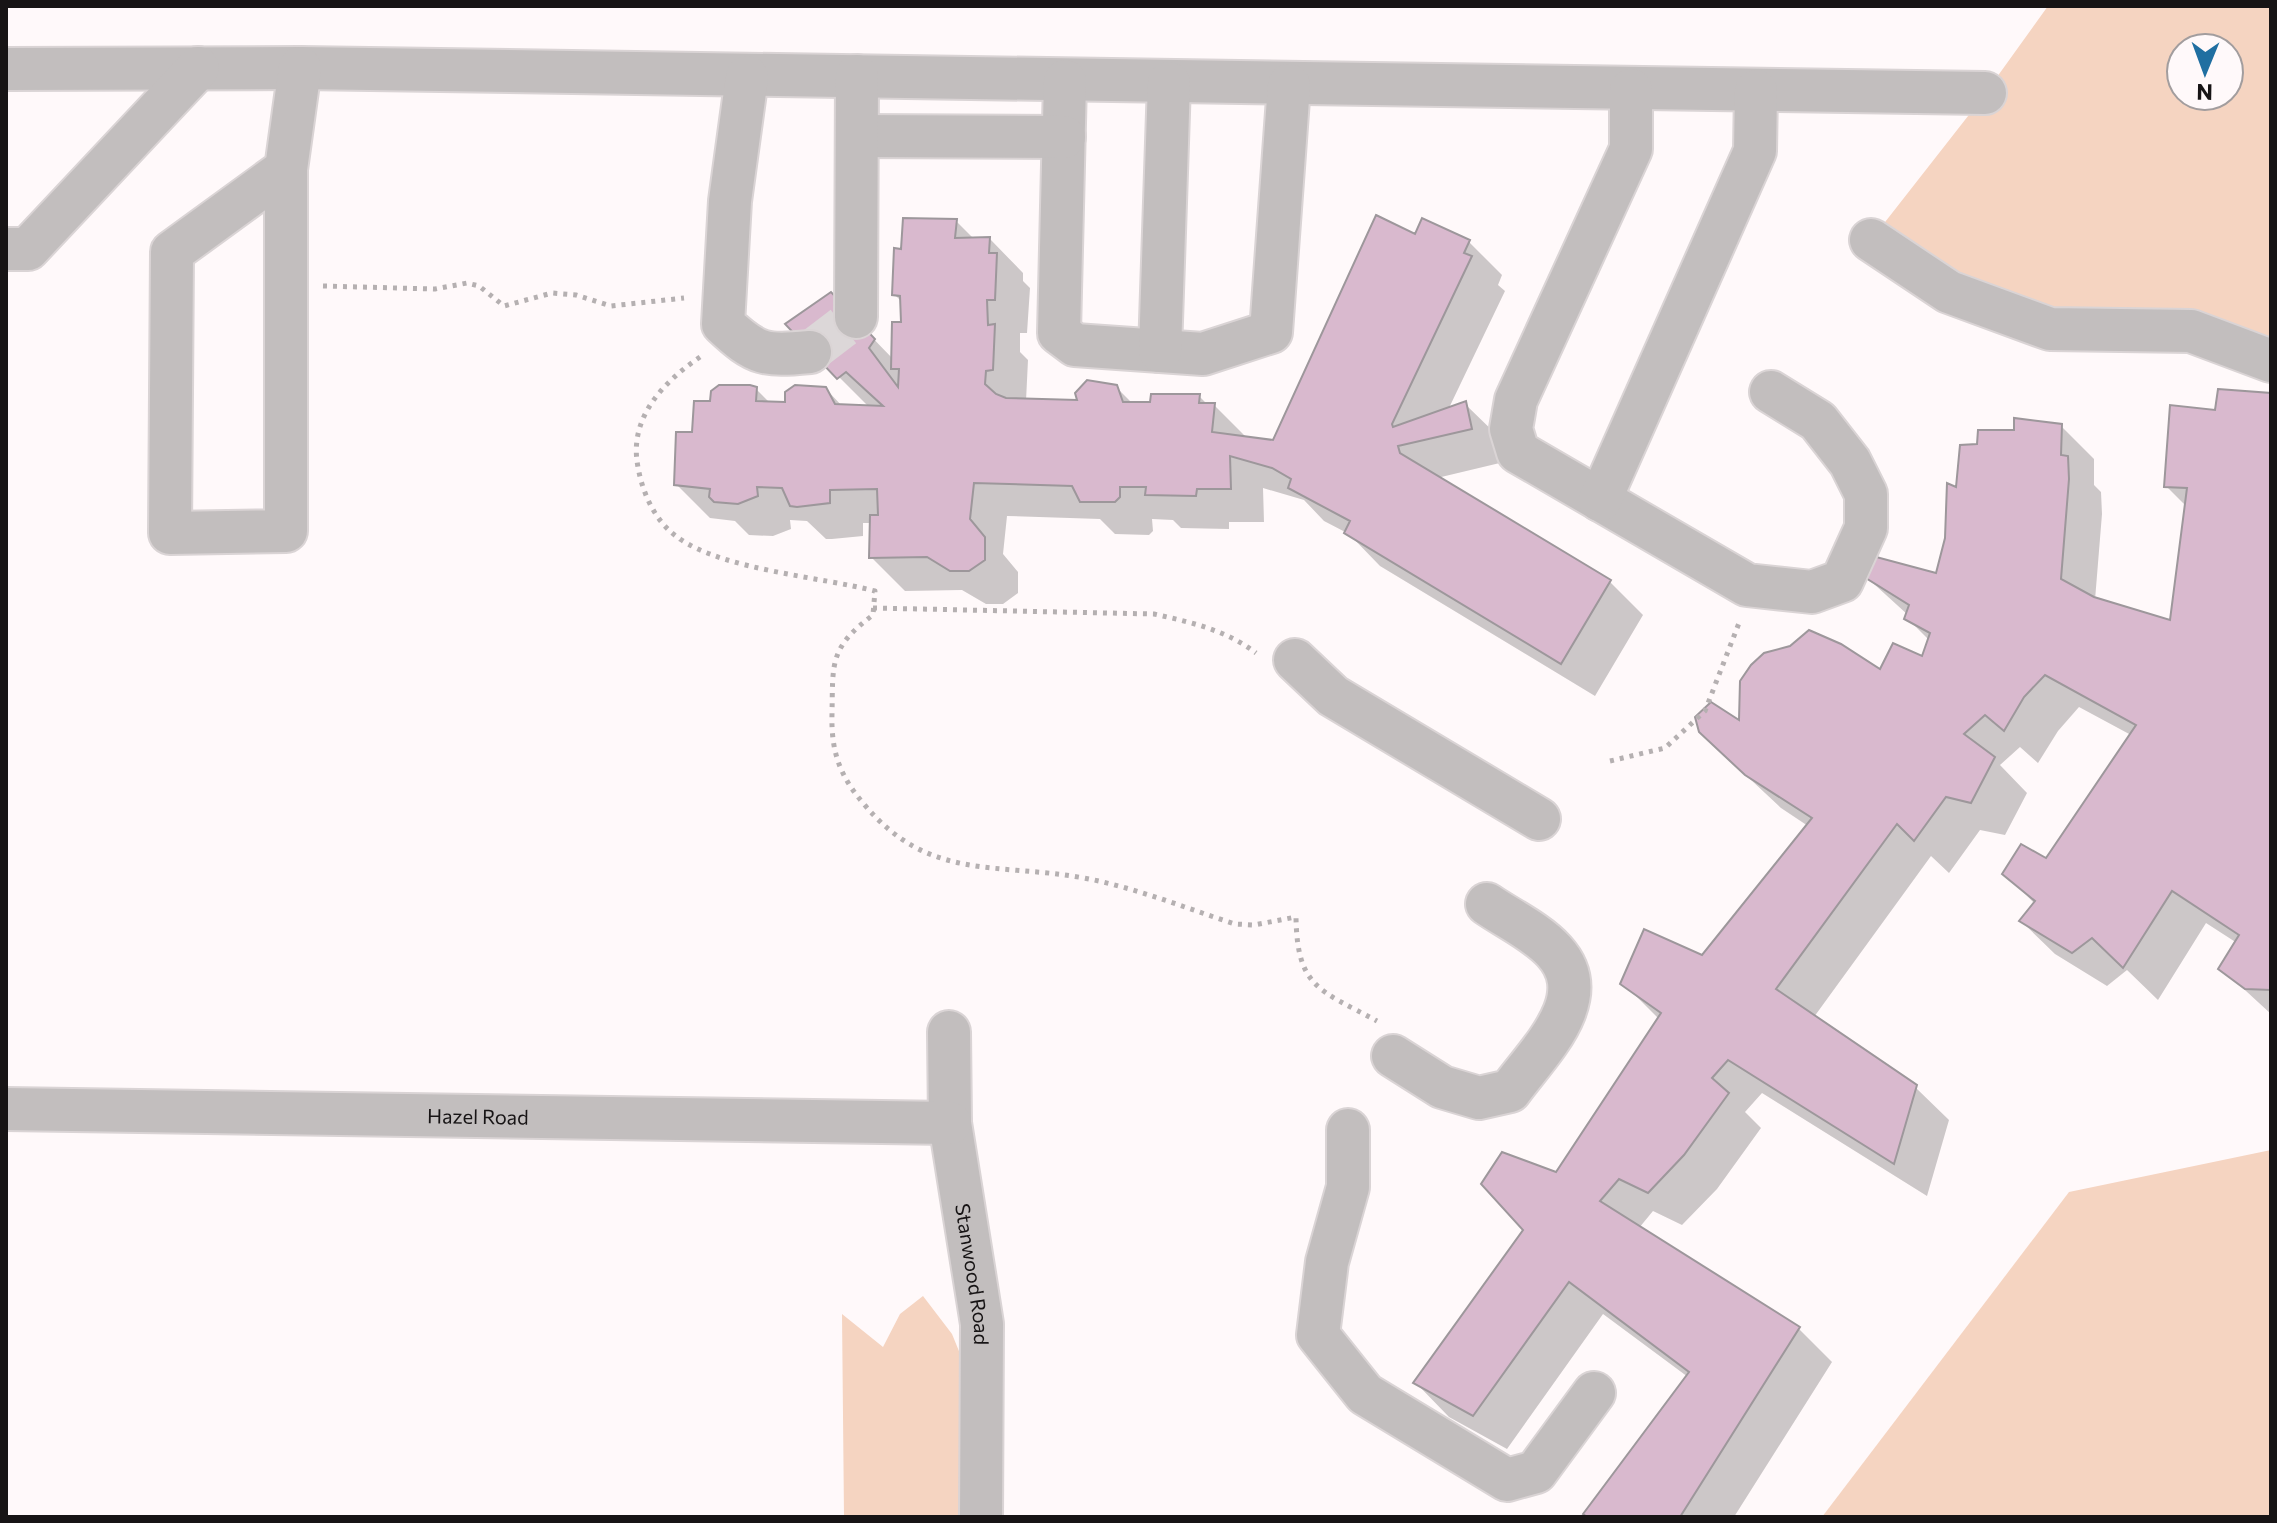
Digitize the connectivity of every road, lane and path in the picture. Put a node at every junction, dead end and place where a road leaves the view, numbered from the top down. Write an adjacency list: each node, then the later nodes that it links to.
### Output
1 (198, 68): 2 (street); 3 (street); 16 (street)
2 (300, 68): 5 (street); 14 (street)
3 (6, 69)
4 (857, 76): 5 (street); 6 (street); 12 (street)
5 (747, 77): 18 (street)
6 (1065, 81): 7 (street); 13 (street)
7 (1169, 83): 8 (street); 20 (street)
8 (1289, 85): 9 (street); 20 (street)
9 (1631, 90): 10 (street); 25 (street)
10 (1756, 91): 11 (street); 25 (street)
11 (1985, 93)
12 (857, 136): 13 (street); 19 (street)
13 (1064, 137): 20 (street)
14 (286, 169): 17 (street); 17 (street)
15 (1871, 240): 23 (street)
16 (6, 249)
17 (286, 284): 18 (path)
18 (722, 301): 21 (street)
19 (856, 317)
20 (1160, 351)
21 (810, 352)
22 (705, 353): 26 (path)
23 (2271, 361)
24 (1771, 392): 25 (street)
25 (1600, 500)
26 (873, 608): 28 (path); 33 (path)
27 (1739, 622): 29 (path)
28 (1295, 660): 30 (street)
29 (1610, 761)
30 (1539, 819)
31 (1487, 904): 33 (street)
32 (949, 1032): 35 (street, Stanwood Road)
33 (1387, 1040)
34 (6, 1109): 35 (street, Hazel Road)
35 (950, 1123): 38 (street, Stanwood Road)
36 (1348, 1130): 37 (street)
37 (1594, 1393)
38 (981, 1517)

